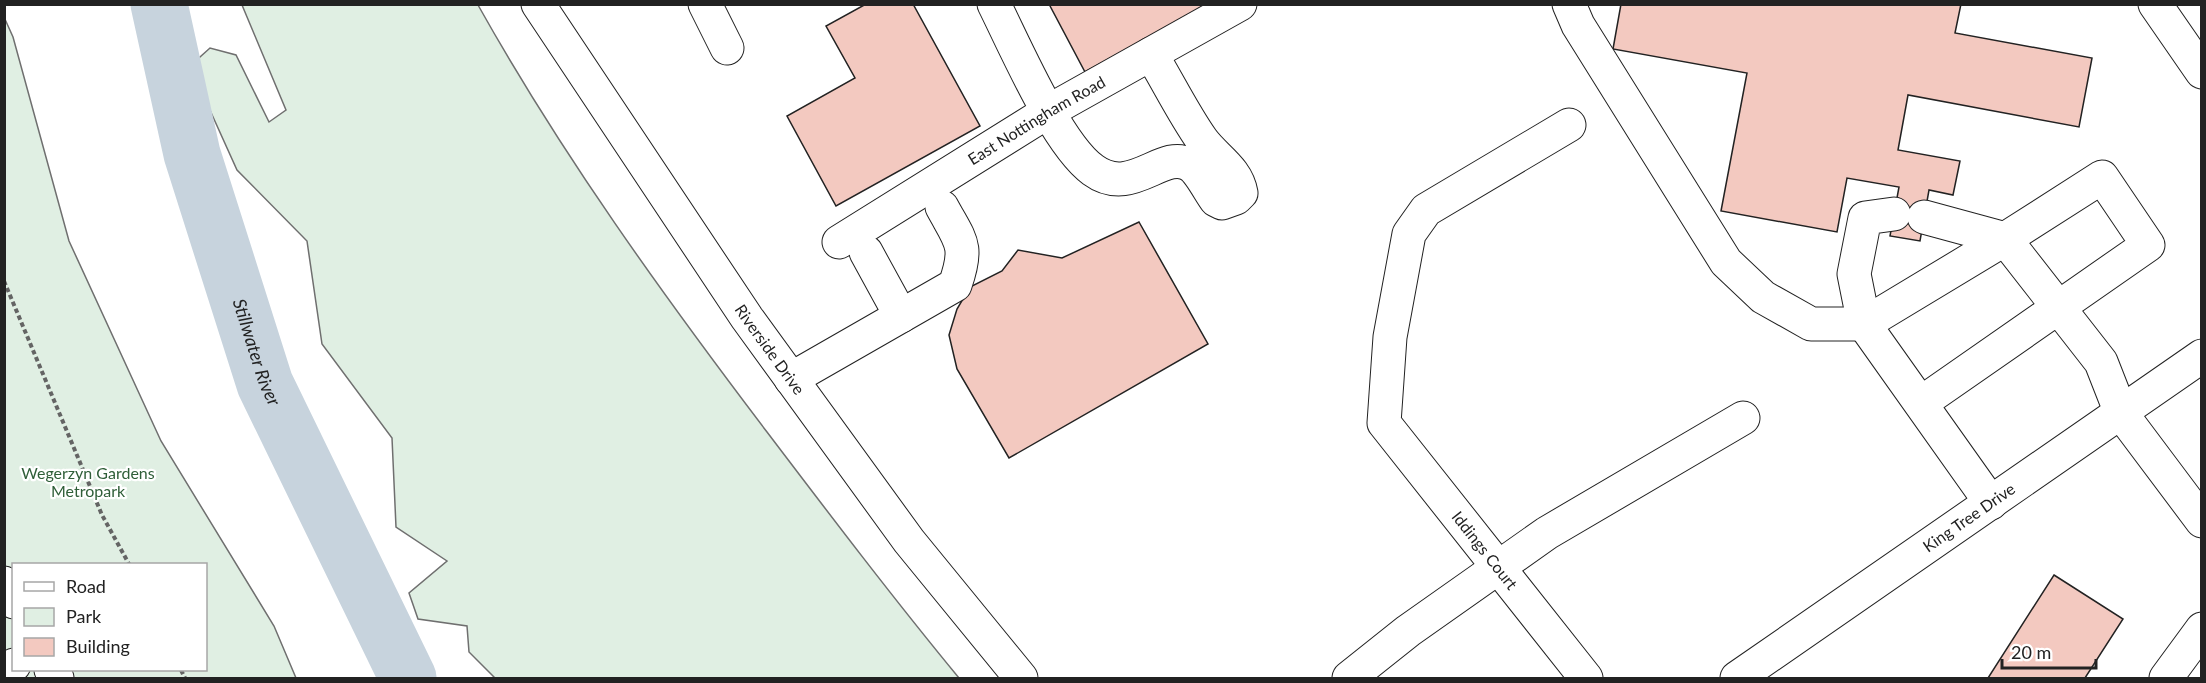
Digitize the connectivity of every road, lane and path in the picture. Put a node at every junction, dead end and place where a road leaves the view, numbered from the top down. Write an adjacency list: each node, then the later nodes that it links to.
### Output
1 (538, 4): 19 (street, Riverside Drive)
2 (705, 4): 7 (street)
3 (994, 4): 10 (street)
4 (1240, 4): 8 (street, East Nottingham Road)
5 (1569, 4): 17 (street)
6 (2155, 4): 9 (street)
7 (727, 48)
8 (1151, 54): 10 (street, East Nottingham Road); 10 (street)
9 (2202, 72)
10 (1049, 111): 16 (street, East Nottingham Road)
11 (1569, 125): 26 (street, Iddings Court)
12 (942, 207): 16 (street)
13 (2005, 239): 15 (street); 15 (street); 17 (street); 17 (street)
14 (4, 281): 25 (path)
15 (2058, 308): 20 (street); 21 (street)
16 (901, 316): 19 (street)
17 (1864, 324): 20 (street)
18 (2202, 356): 21 (street, King Tree Drive)
19 (791, 379): 30 (street, Riverside Drive)
20 (1921, 403): 23 (street)
21 (2121, 413): 23 (street, King Tree Drive); 24 (street)
22 (1743, 418): 26 (street)
23 (1991, 503): 33 (street, King Tree Drive)
24 (2202, 521)
25 (128, 563)
26 (1496, 568): 31 (street); 32 (street, Iddings Court)
27 (4, 583): 28 (street)
28 (12, 598)
29 (2202, 629): 34 (street)
30 (1021, 678)
31 (1349, 678)
32 (1586, 678)
33 (1737, 678)
34 (2166, 678)

